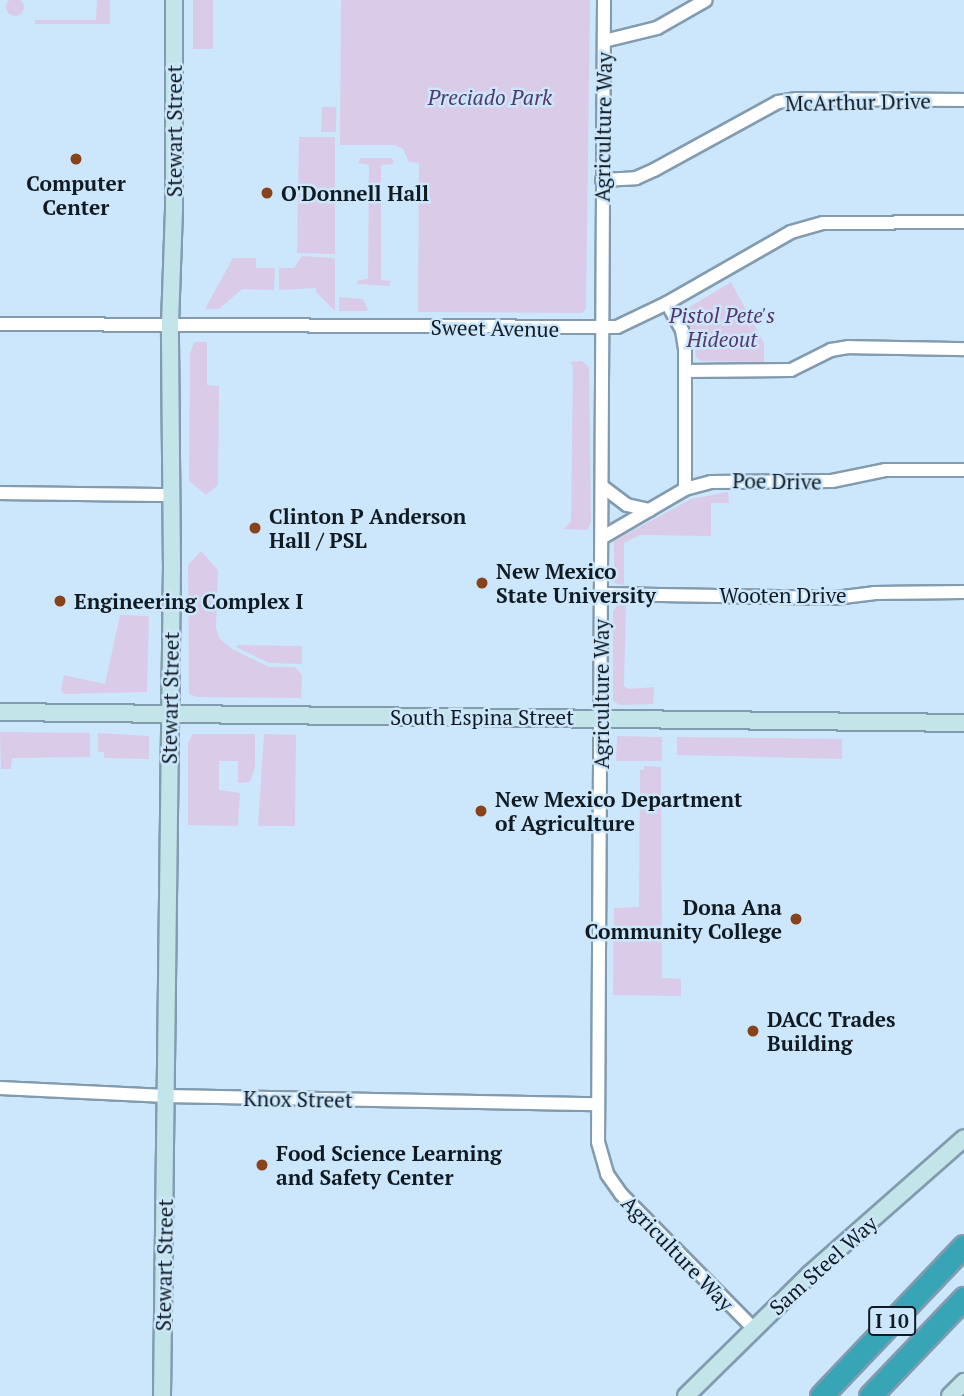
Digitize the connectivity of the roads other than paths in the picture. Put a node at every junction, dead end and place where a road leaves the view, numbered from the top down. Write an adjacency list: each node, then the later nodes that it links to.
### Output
1 (174, 0): 10 (street, Stewart Street)
2 (604, 0): 4 (street, Agriculture Way)
3 (706, 0): 4 (street)
4 (604, 41): 6 (street, Agriculture Way)
5 (964, 100): 6 (street, McArthur Drive)
6 (602, 180): 11 (street, Agriculture Way)
7 (964, 222): 8 (street, Sweet Avenue)
8 (667, 303): 11 (street, Sweet Avenue); 13 (street)
9 (0, 324): 10 (street, Sweet Avenue)
10 (170, 324): 11 (street, Sweet Avenue); 18 (street, Stewart Street)
11 (601, 328): 15 (street, Agriculture Way)
12 (964, 349): 13 (street)
13 (685, 371): 16 (street)
14 (964, 470): 16 (street, Poe Drive)
15 (603, 486): 19 (street); 20 (street, Agriculture Way)
16 (685, 489): 19 (street, Poe Drive)
17 (0, 494): 18 (street)
18 (173, 495): 24 (street, Stewart Street)
19 (649, 510): 20 (street, Poe Drive)
20 (603, 537): 22 (street, Agriculture Way)
21 (964, 592): 22 (street, Wooten Drive)
22 (602, 594): 25 (street, Agriculture Way)
23 (0, 712): 24 (street, South Espina Street)
24 (170, 714): 25 (street, South Espina Street); 28 (street, Stewart Street)
25 (601, 718): 26 (street, South Espina Street); 29 (street, Agriculture Way)
26 (964, 723)
27 (0, 1088): 28 (street, Knox Street)
28 (166, 1096): 29 (street, Knox Street); 35 (street, Stewart Street)
29 (596, 1104): 33 (street, Agriculture Way)
30 (964, 1138): 33 (street, Sam Steel Way)
31 (964, 1246): 37 (highway, I 10)
32 (964, 1298): 38 (highway, I 10)
33 (753, 1328): 36 (street, Sam Steel Way)
34 (964, 1382): 39 (street)
35 (162, 1396)
36 (686, 1396)
37 (821, 1396)
38 (870, 1396)
39 (950, 1396)

